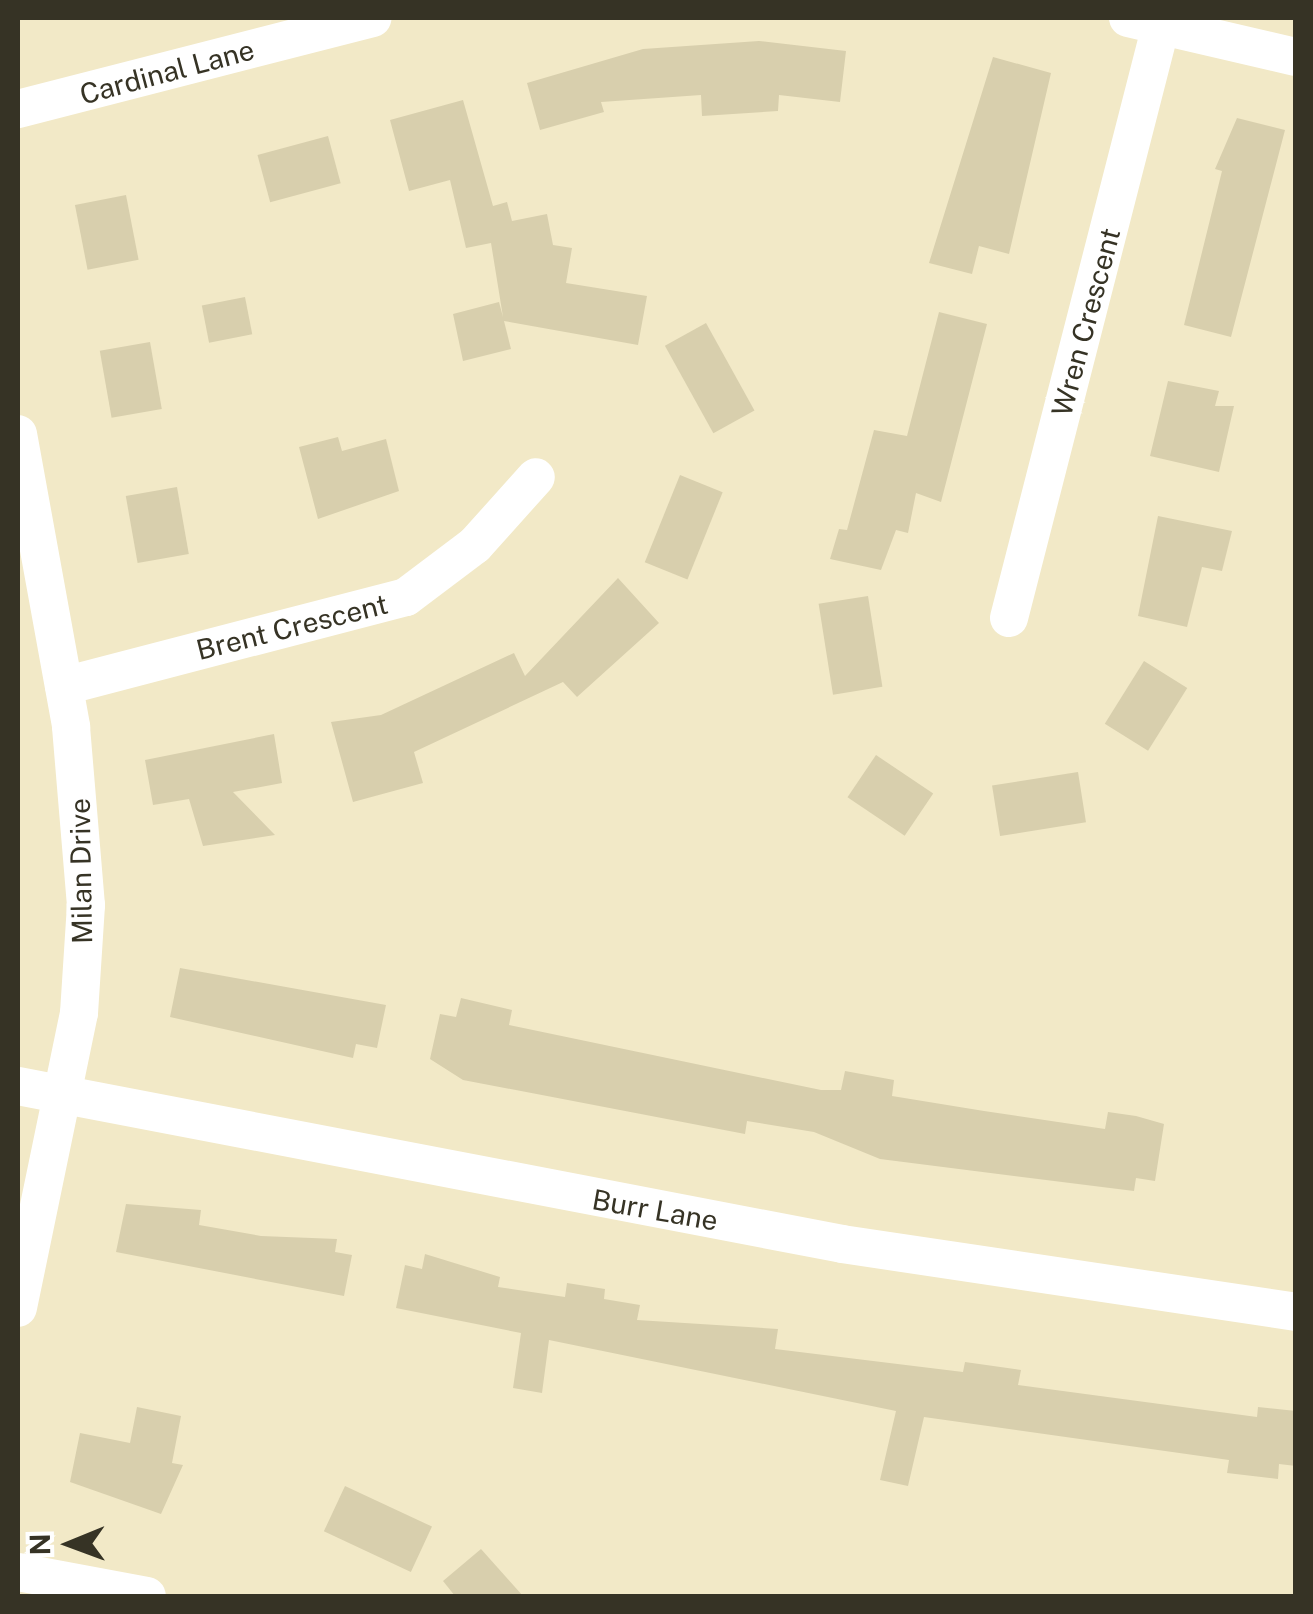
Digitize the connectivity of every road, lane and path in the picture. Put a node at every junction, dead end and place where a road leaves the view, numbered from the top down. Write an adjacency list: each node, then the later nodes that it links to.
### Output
1 (373, 18): 4 (street, Cardinal Lane)
2 (1145, 22): 3 (street); 7 (street, Wren Crescent)
3 (1296, 57)
4 (18, 109)
5 (18, 434): 8 (street, Milan Drive)
6 (536, 477): 8 (street, Brent Crescent)
7 (1009, 618)
8 (64, 686): 10 (street, Milan Drive)
9 (18, 1086): 10 (street, Burr Lane)
10 (62, 1094): 11 (street, Milan Drive); 12 (street, Burr Lane)
11 (18, 1308)
12 (1296, 1312)
13 (18, 1572): 14 (street)
14 (147, 1596)

